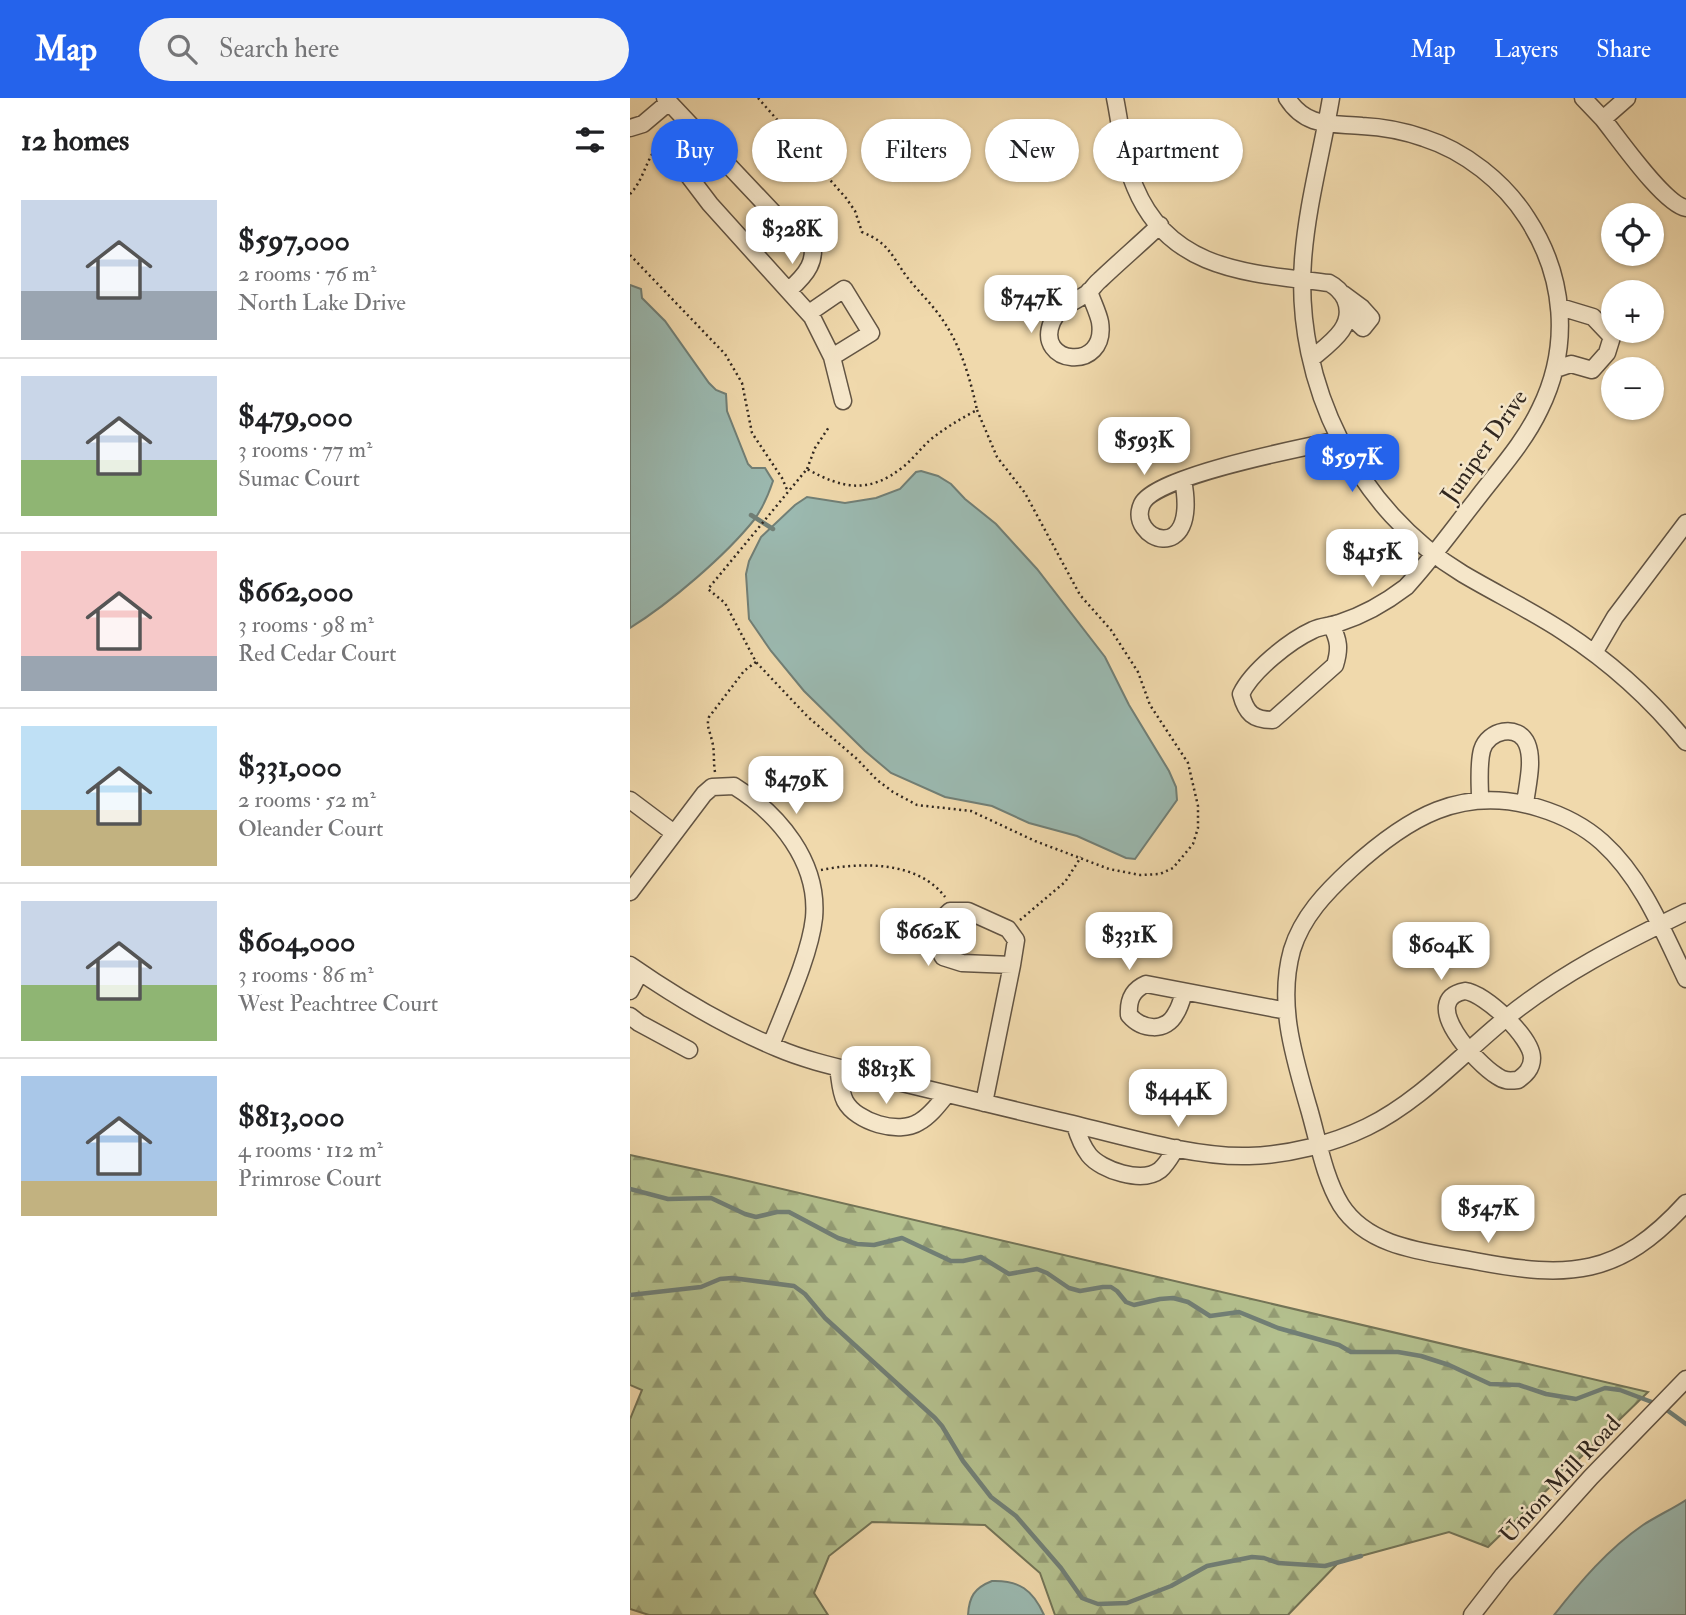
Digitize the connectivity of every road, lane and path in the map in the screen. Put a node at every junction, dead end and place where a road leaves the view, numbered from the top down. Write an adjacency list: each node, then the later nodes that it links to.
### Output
1 (758, 98): 30 (path)
2 (1115, 98): 17 (street)
3 (1287, 98): 10 (street)
4 (1331, 98): 10 (street)
5 (1583, 98): 9 (street)
6 (1627, 98): 9 (street)
7 (667, 100): 8 (street); 11 (street)
8 (685, 119)
9 (1603, 119): 16 (street)
10 (1326, 125): 19 (street); 23 (street, Juniper Drive)
11 (630, 128)
12 (651, 156): 15 (path)
13 (738, 175): 20 (street)
14 (693, 182): 20 (street)
15 (630, 194)
16 (1686, 208)
17 (1160, 225): 19 (street); 21 (street)
18 (630, 255): 35 (path)
19 (1303, 280): 22 (street); 27 (street)
20 (789, 290): 24 (street)
21 (1089, 291)
22 (1343, 294): 25 (street); 25 (street)
23 (1560, 307): 28 (street, Juniper Drive); 28 (street)
24 (809, 313): 26 (street); 26 (street)
25 (1348, 314): 27 (street)
26 (832, 357): 29 (street)
27 (1311, 359): 32 (street)
28 (1556, 369): 37 (street, Juniper Drive)
29 (843, 401)
30 (976, 410): 33 (path); 47 (path)
31 (829, 427): 33 (path)
32 (1339, 440): 34 (street); 37 (street)
33 (807, 469): 35 (path)
34 (1183, 480)
35 (788, 492): 40 (path)
36 (1686, 523): 39 (street)
37 (1433, 553): 38 (street, Juniper Drive); 39 (street)
38 (1331, 625): 38 (street, Juniper Drive)
39 (1594, 653): 41 (street)
40 (756, 662): 42 (path); 47 (path)
41 (1686, 742)
42 (717, 787): 46 (street); 48 (street)
43 (1480, 799): 45 (street); 45 (street); 59 (street)
44 (630, 800): 46 (street)
45 (1525, 804): 52 (street)
46 (674, 833): 49 (street)
47 (1081, 857): 53 (path)
48 (808, 873): 50 (path); 62 (street)
49 (630, 892)
50 (956, 911): 53 (street); 54 (street)
51 (1686, 912): 52 (street)
52 (1659, 925): 56 (street); 61 (street)
53 (1008, 929): 54 (street)
54 (1012, 965): 67 (street)
55 (635, 968): 57 (street); 62 (street)
56 (1686, 979)
57 (630, 991)
58 (1184, 992): 59 (street)
59 (1287, 1011): 69 (street)
60 (630, 1016): 63 (street)
61 (1506, 1018): 64 (street); 64 (street); 64 (street)
62 (771, 1045): 65 (street)
63 (689, 1050)
64 (1469, 1050): 69 (street)
65 (838, 1068): 66 (street); 66 (street)
66 (947, 1094): 67 (street)
67 (984, 1103): 68 (street)
68 (1075, 1125): 70 (street); 70 (street)
69 (1319, 1144): 70 (street); 71 (street)
70 (1176, 1148)
71 (1686, 1203)
72 (1686, 1379): 73 (street, Union Mill Road)
73 (1472, 1615)

